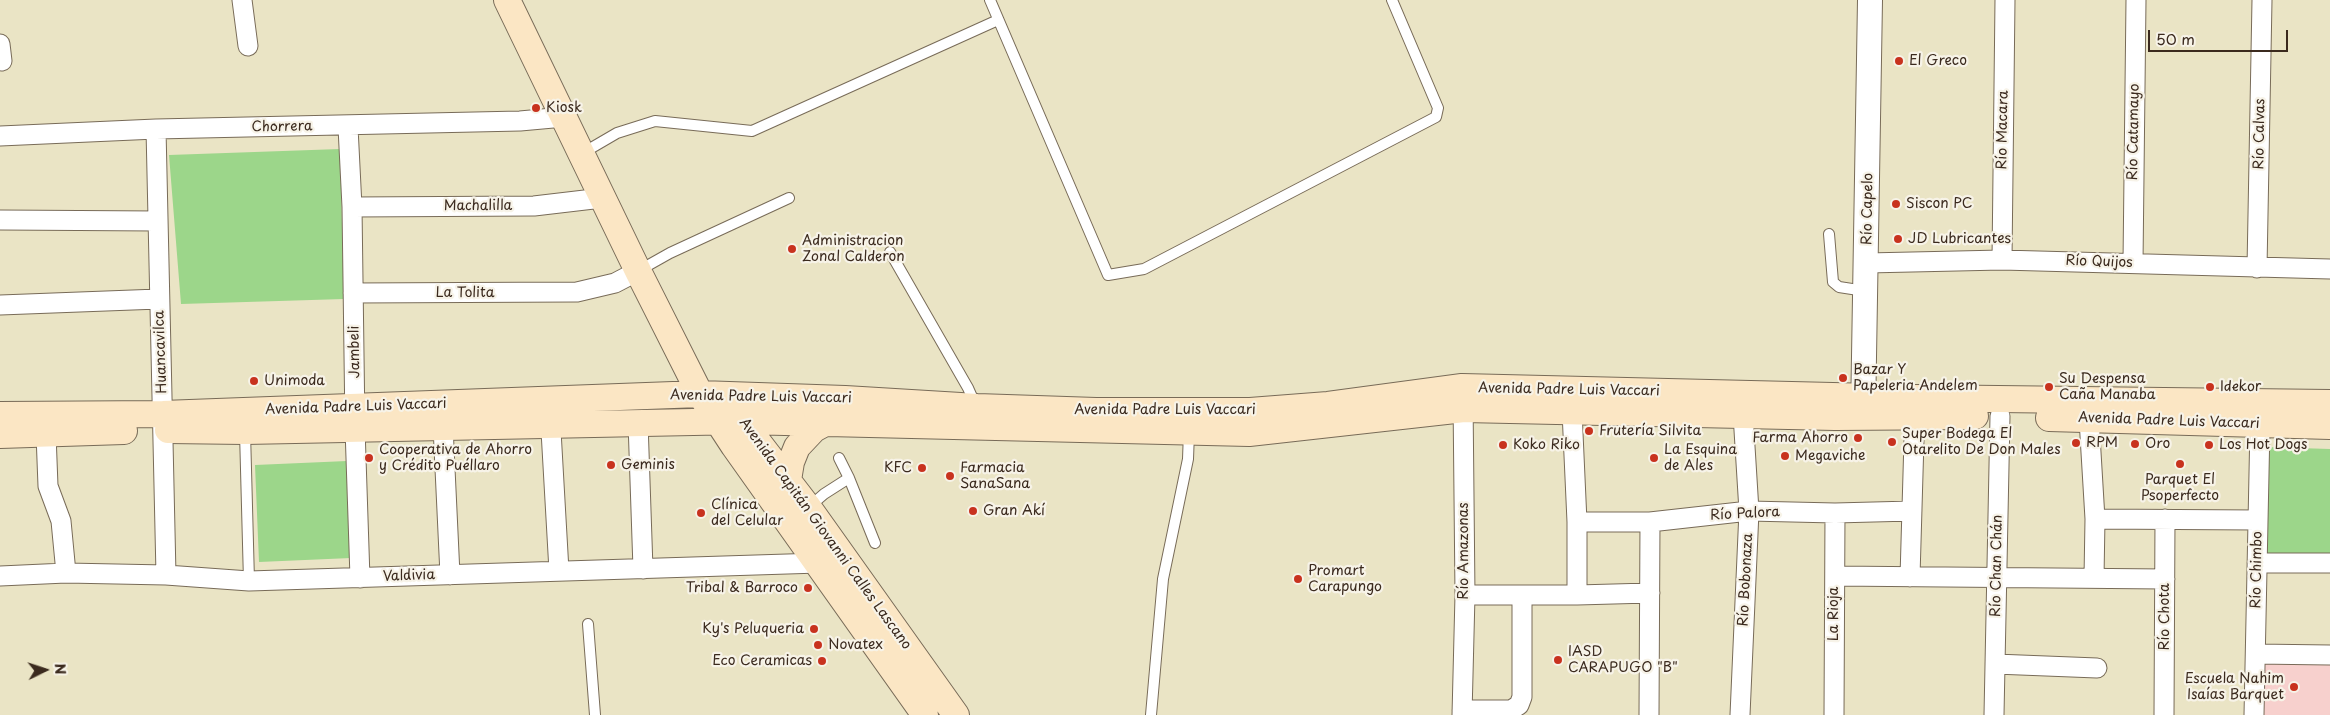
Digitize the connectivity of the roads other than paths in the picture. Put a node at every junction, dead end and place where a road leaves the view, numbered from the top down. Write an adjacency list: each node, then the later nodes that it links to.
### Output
1 (242, 0): 10 (street)
2 (507, 0): 11 (main road, Avenida Capitán Giovanni Calles Lascano)
3 (990, 0): 9 (lane)
4 (1392, 0): 9 (lane)
5 (1870, 0): 24 (street, Río Capelo)
6 (2005, 0): 23 (street, Río Macara)
7 (2136, 0): 25 (street, Río Catamayo)
8 (2262, 0): 26 (street, Río Calvas)
9 (998, 20): 15 (lane)
10 (248, 46)
11 (564, 118): 12 (street, Chorrera); 15 (main road, Avenida Capitán Giovanni Calles Lascano)
12 (348, 127): 13 (street, Chorrera); 18 (street, Jambeli)
13 (156, 129): 14 (street, Chorrera); 20 (street, Huancavilca)
14 (0, 136)
15 (581, 154): 16 (main road, Avenida Capitán Giovanni Calles Lascano)
16 (602, 198): 18 (street, Machalilla); 28 (main road, Avenida Capitán Giovanni Calles Lascano)
17 (790, 198): 28 (lane)
18 (352, 207): 30 (street, Jambeli)
19 (0, 220): 20 (street)
20 (158, 221): 31 (street, Huancavilca)
21 (1830, 234): 29 (lane)
22 (890, 252): 36 (lane)
23 (2002, 260): 24 (street, Río Quijos); 25 (street, Río Quijos)
24 (1867, 263): 29 (street, Río Capelo)
25 (2133, 263): 26 (street, Río Quijos)
26 (2257, 268): 27 (street, Río Quijos)
27 (2330, 270)
28 (638, 271): 30 (street, La Tolita); 33 (main road, Avenida Capitán Giovanni Calles Lascano)
29 (1866, 291): 37 (street, Río Capelo)
30 (353, 293): 44 (street, Jambeli)
31 (159, 299): 32 (street); 48 (street, Huancavilca)
32 (0, 305)
33 (710, 395): 36 (main road, Avenida Padre Luis Vaccari); 39 (main road, Avenida Padre Luis Vaccari); 46 (main road, Avenida Capitán Giovanni Calles Lascano); 47 (main road, Avenida Capitán Giovanni Calles Lascano)
34 (1463, 398): 36 (main road, Avenida Padre Luis Vaccari); 37 (main road, Avenida Padre Luis Vaccari); 40 (main road, Avenida Padre Luis Vaccari); 55 (main road, Avenida Padre Luis Vaccari); 88 (street, Río Amazonas)
35 (2330, 403): 38 (main road, Avenida Padre Luis Vaccari)
36 (977, 407)
37 (1864, 407): 38 (main road, Avenida Padre Luis Vaccari); 41 (main road, Avenida Padre Luis Vaccari)
38 (1915, 407): 43 (main road, Avenida Padre Luis Vaccari); 62 (street)
39 (550, 411): 44 (main road, Avenida Padre Luis Vaccari); 49 (main road, Avenida Padre Luis Vaccari); 52 (main road, Avenida Padre Luis Vaccari); 75 (street)
40 (1572, 411): 41 (main road, Avenida Padre Luis Vaccari); 68 (street)
41 (1743, 414): 63 (street, Río Bobonaza)
42 (0, 415): 48 (main road, Avenida Padre Luis Vaccari)
43 (2000, 416): 45 (main road, Avenida Padre Luis Vaccari); 82 (street, Río Chan Chán)
44 (355, 418): 48 (main road, Avenida Padre Luis Vaccari); 52 (main road, Avenida Padre Luis Vaccari); 54 (main road, Avenida Padre Luis Vaccari); 83 (street, Jambeli)
45 (2089, 419): 51 (main road, Avenida Padre Luis Vaccari); 65 (street)
46 (717, 421): 47 (main road, Avenida Padre Luis Vaccari); 49 (main road, Avenida Padre Luis Vaccari); 72 (main road, Avenida Capitán Giovanni Calles Lascano)
47 (743, 421): 50 (main road, Avenida Padre Luis Vaccari); 60 (main road, Avenida Capitán Giovanni Calles Lascano)
48 (163, 422): 54 (main road, Avenida Padre Luis Vaccari); 56 (main road, Avenida Padre Luis Vaccari); 77 (street, Huancavilca)
49 (638, 422): 74 (street)
50 (828, 422): 55 (main road, Avenida Padre Luis Vaccari); 60 (main road)
51 (2260, 425): 53 (main road, Avenida Padre Luis Vaccari); 67 (street, Río Chimbo)
52 (443, 426): 78 (street)
53 (2330, 426)
54 (245, 431): 86 (lane)
55 (1189, 432): 100 (lane)
56 (46, 434): 57 (main road, Avenida Padre Luis Vaccari); 76 (street)
57 (0, 435)
58 (839, 458): 59 (lane)
59 (849, 478): 61 (lane); 70 (lane)
60 (788, 480): 61 (main road, Avenida Capitán Giovanni Calles Lascano)
61 (808, 507): 99 (main road, Avenida Capitán Giovanni Calles Lascano)
62 (1912, 511): 64 (street, Río Palora); 81 (street)
63 (1749, 512): 64 (street, Río Palora); 69 (street, Río Palora); 102 (street, Río Bobonaza)
64 (1835, 513): 80 (street, La Rioja)
65 (2095, 519): 66 (street); 84 (street)
66 (2165, 519): 67 (street); 85 (street, Río Chota)
67 (2258, 520): 71 (street, Río Chimbo)
68 (1577, 522): 69 (street, Río Palora); 90 (street)
69 (1650, 522): 87 (street)
70 (875, 543)
71 (2257, 562): 73 (street); 92 (street, Río Chimbo)
72 (819, 563): 74 (street, Valdivia); 98 (main road, Avenida Capitán Giovanni Calles Lascano)
73 (2330, 563)
74 (643, 569): 75 (street, Valdivia)
75 (559, 571): 78 (street, Valdivia)
76 (66, 572): 77 (street, Valdivia); 79 (street, Valdivia)
77 (166, 575): 86 (street, Valdivia)
78 (450, 575): 83 (street, Valdivia)
79 (0, 576)
80 (1834, 576): 81 (street); 103 (street, La Rioja)
81 (1910, 576): 82 (street)
82 (1997, 577): 84 (street); 94 (street, Río Chan Chán)
83 (360, 578): 86 (street, Valdivia)
84 (2094, 578): 85 (street)
85 (2165, 579): 105 (street, Río Chota)
86 (249, 581)
87 (1650, 593): 90 (street); 101 (street)
88 (1465, 595): 89 (street); 96 (street, Río Amazonas)
89 (1522, 595): 90 (street); 96 (street)
90 (1577, 596)
91 (588, 624): 97 (lane)
92 (2256, 654): 93 (street); 106 (street, Río Chimbo)
93 (2330, 655)
94 (1995, 664): 95 (street); 104 (street, Río Chan Chán)
95 (2097, 668)
96 (1462, 713)
97 (595, 715)
98 (925, 715)
99 (956, 715)
100 (1152, 715)
101 (1649, 715)
102 (1740, 715)
103 (1834, 715)
104 (1994, 715)
105 (2164, 715)
106 (2254, 715)

